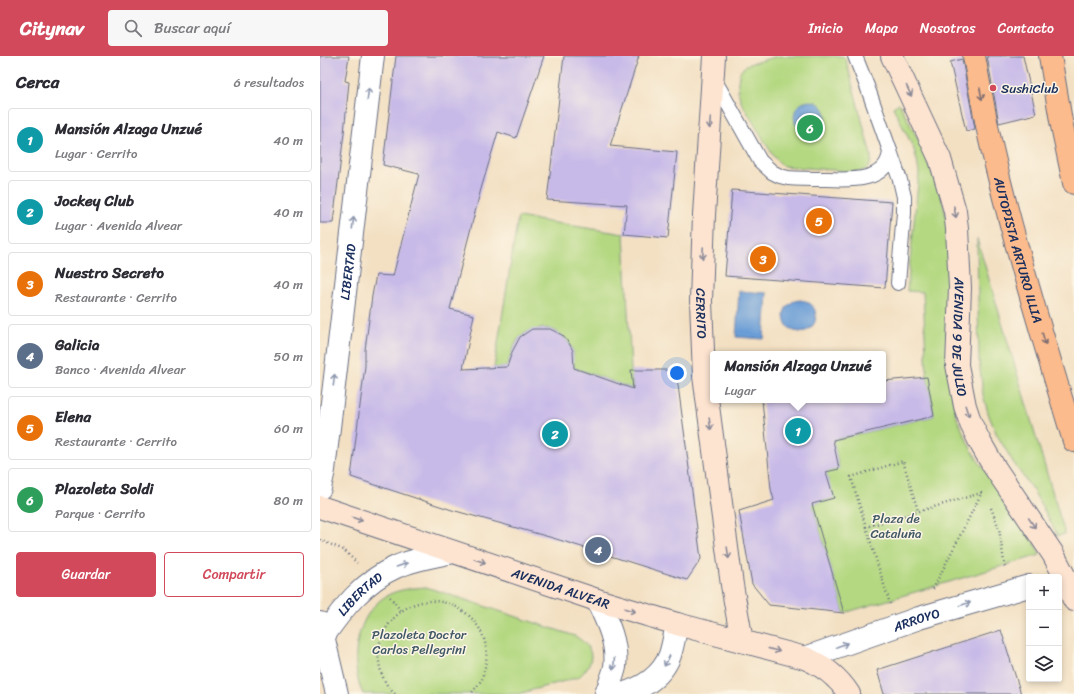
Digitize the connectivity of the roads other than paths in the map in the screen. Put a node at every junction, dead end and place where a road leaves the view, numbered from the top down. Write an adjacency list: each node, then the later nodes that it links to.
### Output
1 (373, 56): 12 (street, LIBERTAD, one-way to 1)
2 (714, 56): 7 (street, CERRITO)
3 (855, 56): 8 (lane)
4 (892, 56): 15 (street, AVENIDA 9 DE JULIO, one-way to 15)
5 (974, 56): 11 (highway, AUTOPISTA ARTURO ILLIA, one-way to 11)
6 (1050, 56): 9 (highway)
7 (713, 78): 8 (lane); 21 (street, CERRITO, one-way to 21)
8 (890, 151): 10 (lane)
9 (1074, 184)
10 (898, 282)
11 (1074, 441)
12 (320, 488)
13 (320, 507): 14 (street, AVENIDA ALVEAR, one-way to 14)
14 (453, 552): 17 (street, AVENIDA ALVEAR, one-way to 17); 20 (street, LIBERTAD, one-way to 14)
15 (1066, 576): 18 (street, AVENIDA 9 DE JULIO)
16 (1020, 588): 22 (street, ARROYO, one-way to 16)
17 (597, 600): 19 (street, AVENIDA ALVEAR, one-way to 19); 24 (street, one-way to 24)
18 (1074, 600)
19 (677, 624): 21 (street, AVENIDA ALVEAR); 25 (street, one-way to 25)
20 (321, 630): 23 (street, LIBERTAD)
21 (742, 641): 22 (street, AVENIDA ALVEAR, one-way to 22)
22 (805, 658): 26 (street)
23 (337, 694)
24 (606, 694)
25 (622, 694)
26 (849, 694)

